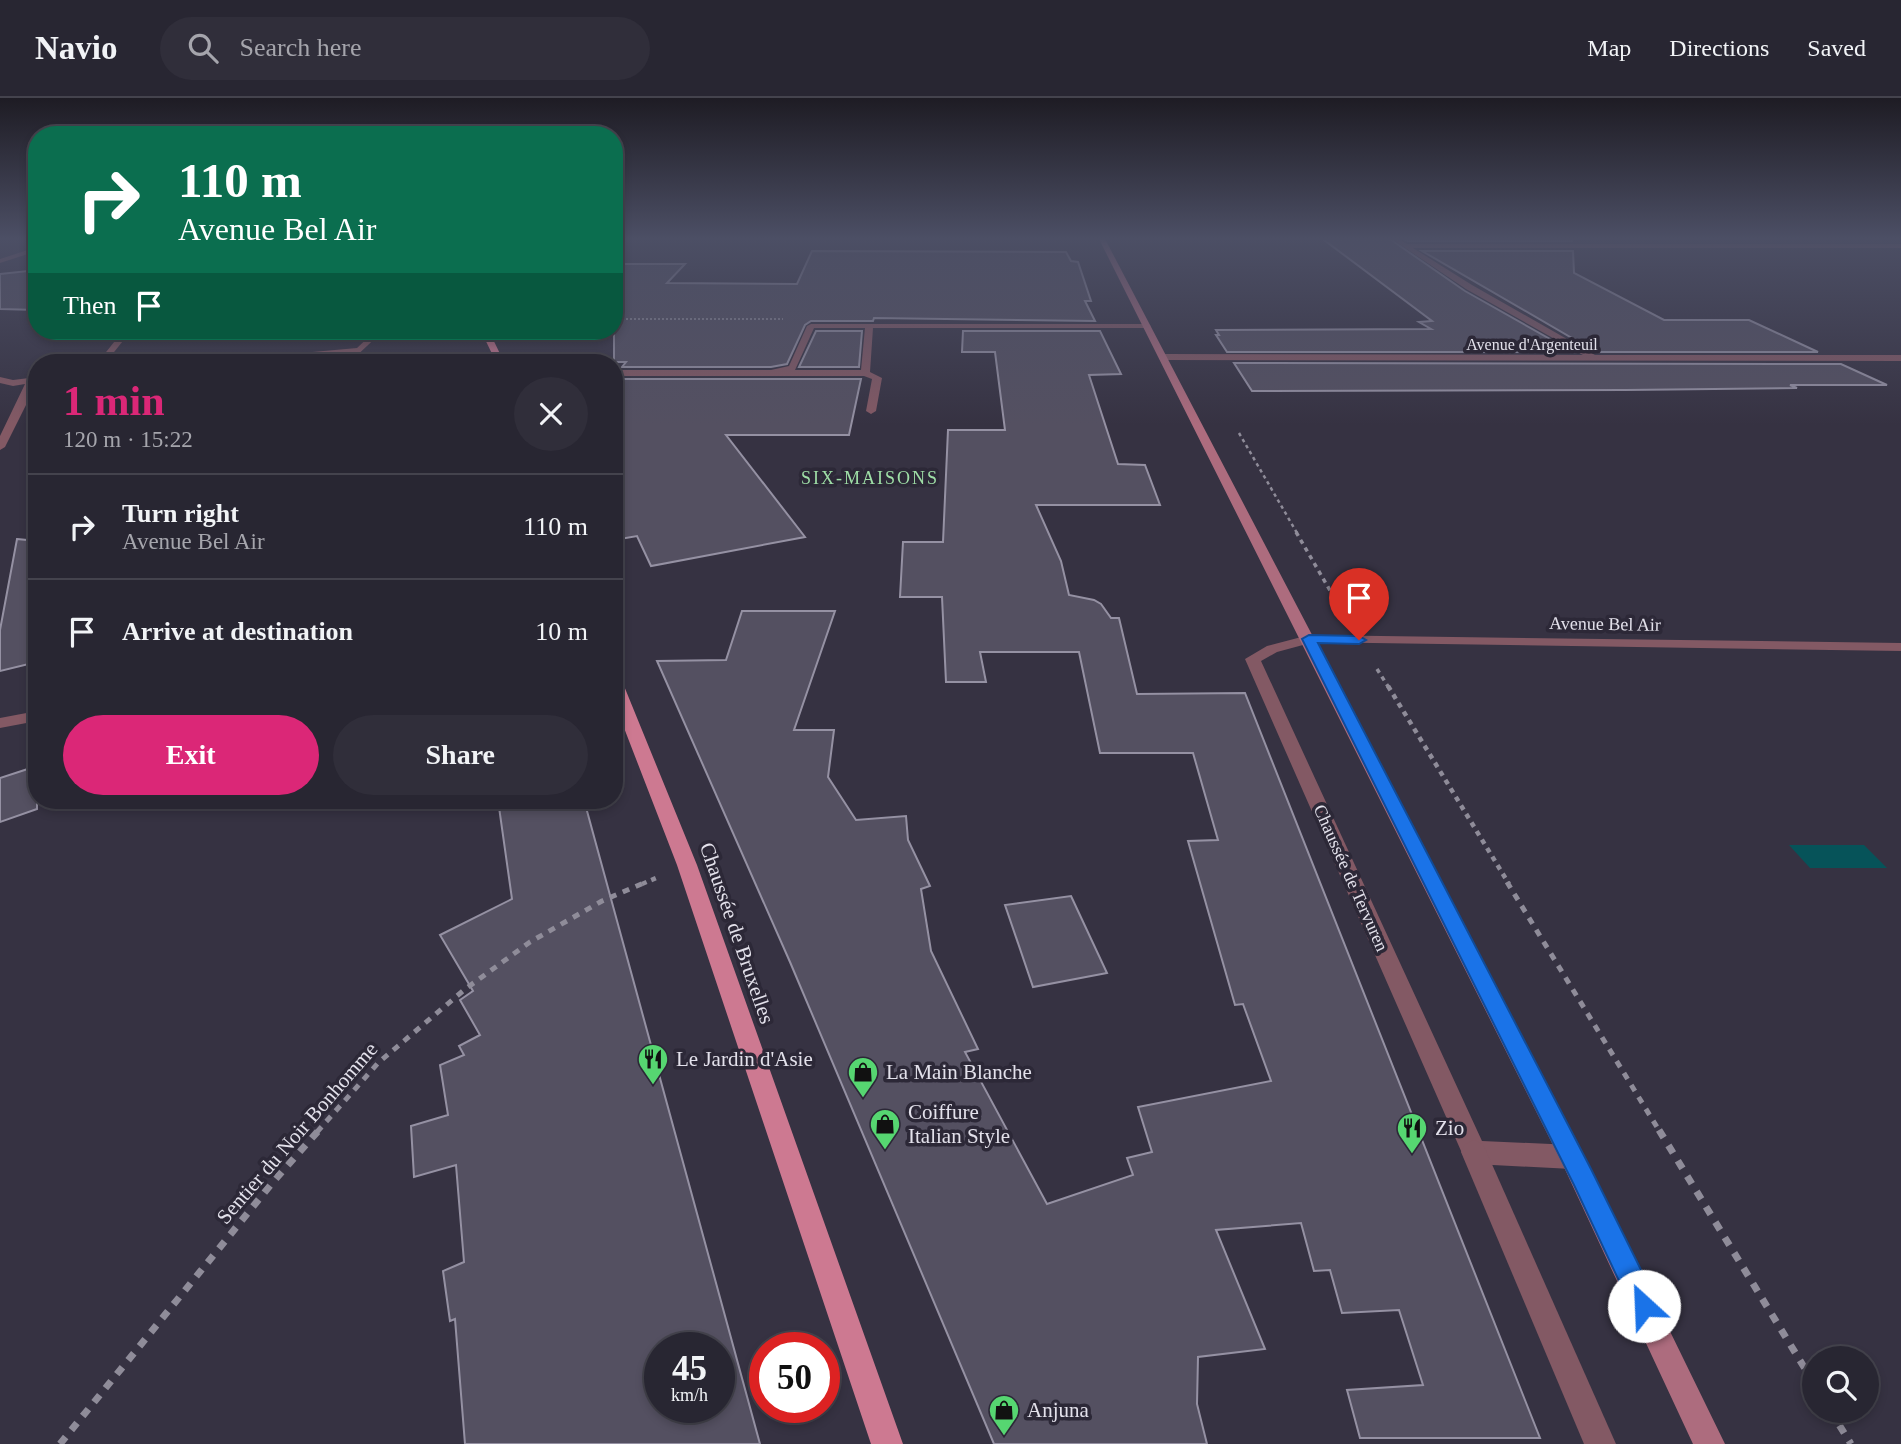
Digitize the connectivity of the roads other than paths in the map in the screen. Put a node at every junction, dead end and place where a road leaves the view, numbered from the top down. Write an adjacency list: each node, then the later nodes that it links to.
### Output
1 (1133, 300): 4 (main road)
2 (1492, 300): 12 (street)
3 (869, 326): 4 (street); 15 (street); 16 (street)
4 (1147, 326): 11 (main road)
5 (120, 340): 8 (street)
6 (370, 340): 7 (street)
7 (359, 350): 9 (street); 10 (street)
8 (108, 354)
9 (317, 354)
10 (355, 354)
11 (1163, 357): 12 (street, Avenue d'Argenteuil); 24 (main road)
12 (1594, 358): 13 (street, Avenue d'Argenteuil)
13 (1901, 358)
14 (623, 373): 15 (street)
15 (771, 373): 16 (street)
16 (865, 373): 22 (street)
17 (0, 380): 19 (street)
18 (28, 382): 19 (street)
19 (13, 383): 20 (street)
20 (0, 388)
21 (28, 393): 23 (street)
22 (871, 411)
23 (0, 447)
24 (1309, 639): 25 (street, Avenue Bel Air); 29 (street, Chaussée de Tervuren); 30 (main road)
25 (1901, 647)
26 (623, 704): 31 (main road, Chaussée de Bruxelles)
27 (28, 718): 28 (street)
28 (0, 723)
29 (1474, 1152): 30 (street); 32 (street, Chaussée de Tervuren)
30 (1572, 1157): 33 (main road)
31 (887, 1444)
32 (1600, 1444)
33 (1709, 1444)

